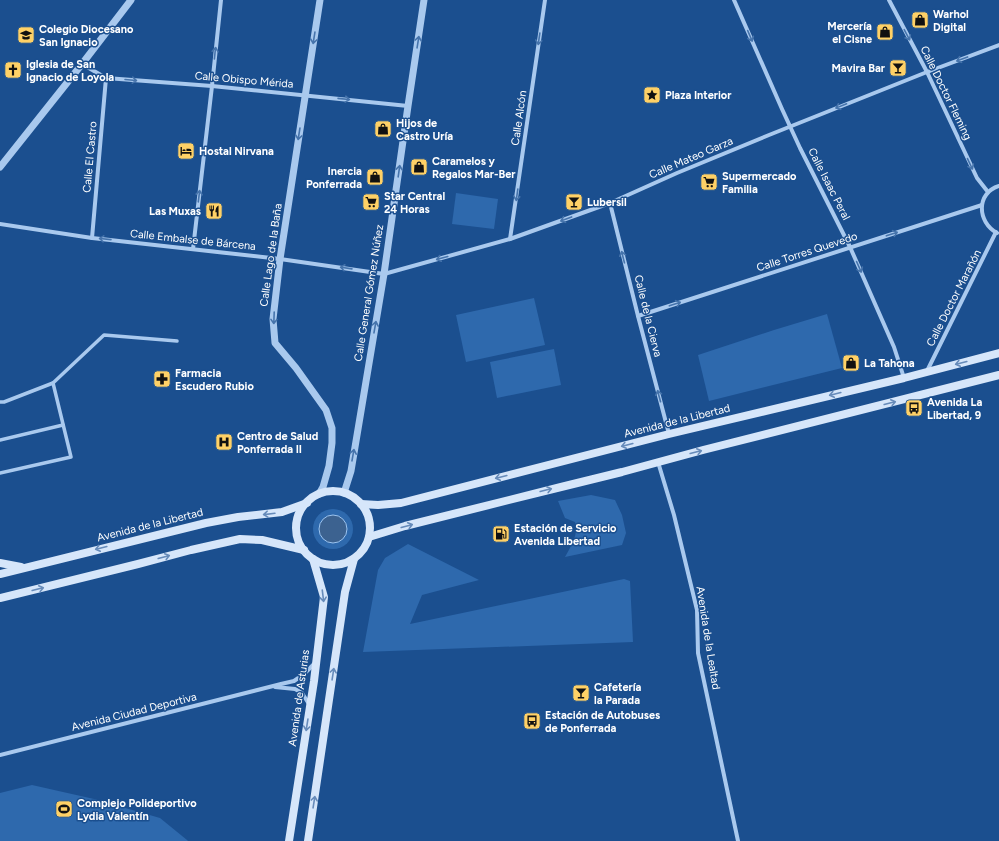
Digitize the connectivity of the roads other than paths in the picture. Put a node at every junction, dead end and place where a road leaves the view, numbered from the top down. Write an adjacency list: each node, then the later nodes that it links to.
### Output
1 (131, 0): 9 (street)
2 (221, 0): 12 (street, one-way to 2)
3 (320, 0): 13 (street, Calle Lago de la Baña, one-way to 13)
4 (424, 0): 14 (street, Calle General Gómez Núñez, one-way to 4)
5 (545, 0): 24 (street, Calle Alcón, one-way to 24)
6 (734, 0): 15 (street, Calle Isaac Peral, one-way to 15)
7 (889, 0): 10 (street, Calle Doctor Fleming, one-way to 10)
8 (999, 45): 10 (street, Calle Mateo Garza, one-way to 10)
9 (82, 64): 11 (street, Calle Obispo Mérida); 16 (street)
10 (927, 72): 15 (street, Calle Mateo Garza, one-way to 15); 18 (street, Calle Doctor Fleming, one-way to 18)
11 (106, 78): 12 (street, Calle Obispo Mérida, one-way to 12); 23 (street, Calle El Castro)
12 (212, 86): 13 (street, Calle Obispo Mérida); 26 (street, one-way to 12)
13 (305, 95): 14 (street, Calle Obispo Mérida, one-way to 14); 27 (street, Calle Lago de la Baña, one-way to 27)
14 (408, 106): 28 (street, Calle General Gómez Núñez, one-way to 14)
15 (791, 127): 19 (street, Calle Mateo Garza); 25 (street, Calle Isaac Peral)
16 (0, 167)
17 (999, 186): 18 (street)
18 (988, 192): 20 (street)
19 (610, 203): 24 (street, Calle Mateo Garza, one-way to 24); 29 (street, Calle de la Cierva, one-way to 19)
20 (982, 205): 22 (street); 25 (street, Calle Torres Quevedo, one-way to 20)
21 (0, 224): 23 (street, Calle Embalse de Bárcena)
22 (998, 233): 32 (street, Calle Doctor Marañón)
23 (92, 238): 26 (street, Calle Embalse de Bárcena, one-way to 23)
24 (510, 239): 28 (street, Calle Mateo Garza, one-way to 28)
25 (850, 247): 29 (street, Calle Torres Quevedo, one-way to 25); 34 (street, Calle Isaac Peral, one-way to 34)
26 (192, 249): 27 (street, Calle Embalse de Bárcena)
27 (280, 259): 28 (street, Calle Embalse de Bárcena, one-way to 27); 43 (street, Calle Lago de la Baña, one-way to 43)
28 (384, 274): 42 (street, Calle General Gómez Núñez, one-way to 28)
29 (638, 316): 38 (street, Calle de la Cierva, one-way to 29)
30 (177, 341): 35 (street)
31 (999, 353): 32 (main road, Avenida de la Libertad, one-way to 32)
32 (927, 371): 34 (main road, Avenida de la Libertad)
33 (999, 375): 40 (main road, one-way to 33)
34 (904, 378): 38 (main road, Avenida de la Libertad, one-way to 38)
35 (53, 383): 36 (street); 37 (street)
36 (0, 402)
37 (63, 425): 39 (street); 41 (street)
38 (669, 434): 45 (main road, Avenida de la Libertad, one-way to 45)
39 (0, 440)
40 (658, 462): 46 (main road, one-way to 40); 60 (street, Avenida de la Lealtad)
41 (0, 473)
42 (344, 493): 43 (main road); 45 (main road)
43 (319, 494): 44 (main road)
44 (306, 503): 47 (main road); 51 (main road, Avenida de la Libertad, one-way to 51)
45 (361, 504): 46 (main road)
46 (369, 536): 49 (main road)
47 (304, 550): 48 (main road); 53 (main road, one-way to 47)
48 (312, 559): 49 (main road); 54 (main road, Avenida de Asturias, one-way to 54)
49 (354, 559): 59 (main road, one-way to 49)
50 (0, 563): 51 (main road)
51 (25, 567): 52 (main road, Avenida de la Libertad)
52 (0, 574)
53 (0, 598)
54 (316, 662): 55 (street, Avenida Ciudad Deportiva); 56 (main road, Avenida de Asturias)
55 (273, 686): 56 (street, Avenida Ciudad Deportiva); 57 (street, Avenida Ciudad Deportiva)
56 (310, 705): 58 (main road, Avenida de Asturias, one-way to 58)
57 (0, 754)
58 (289, 841)
59 (308, 841)
60 (738, 841)

